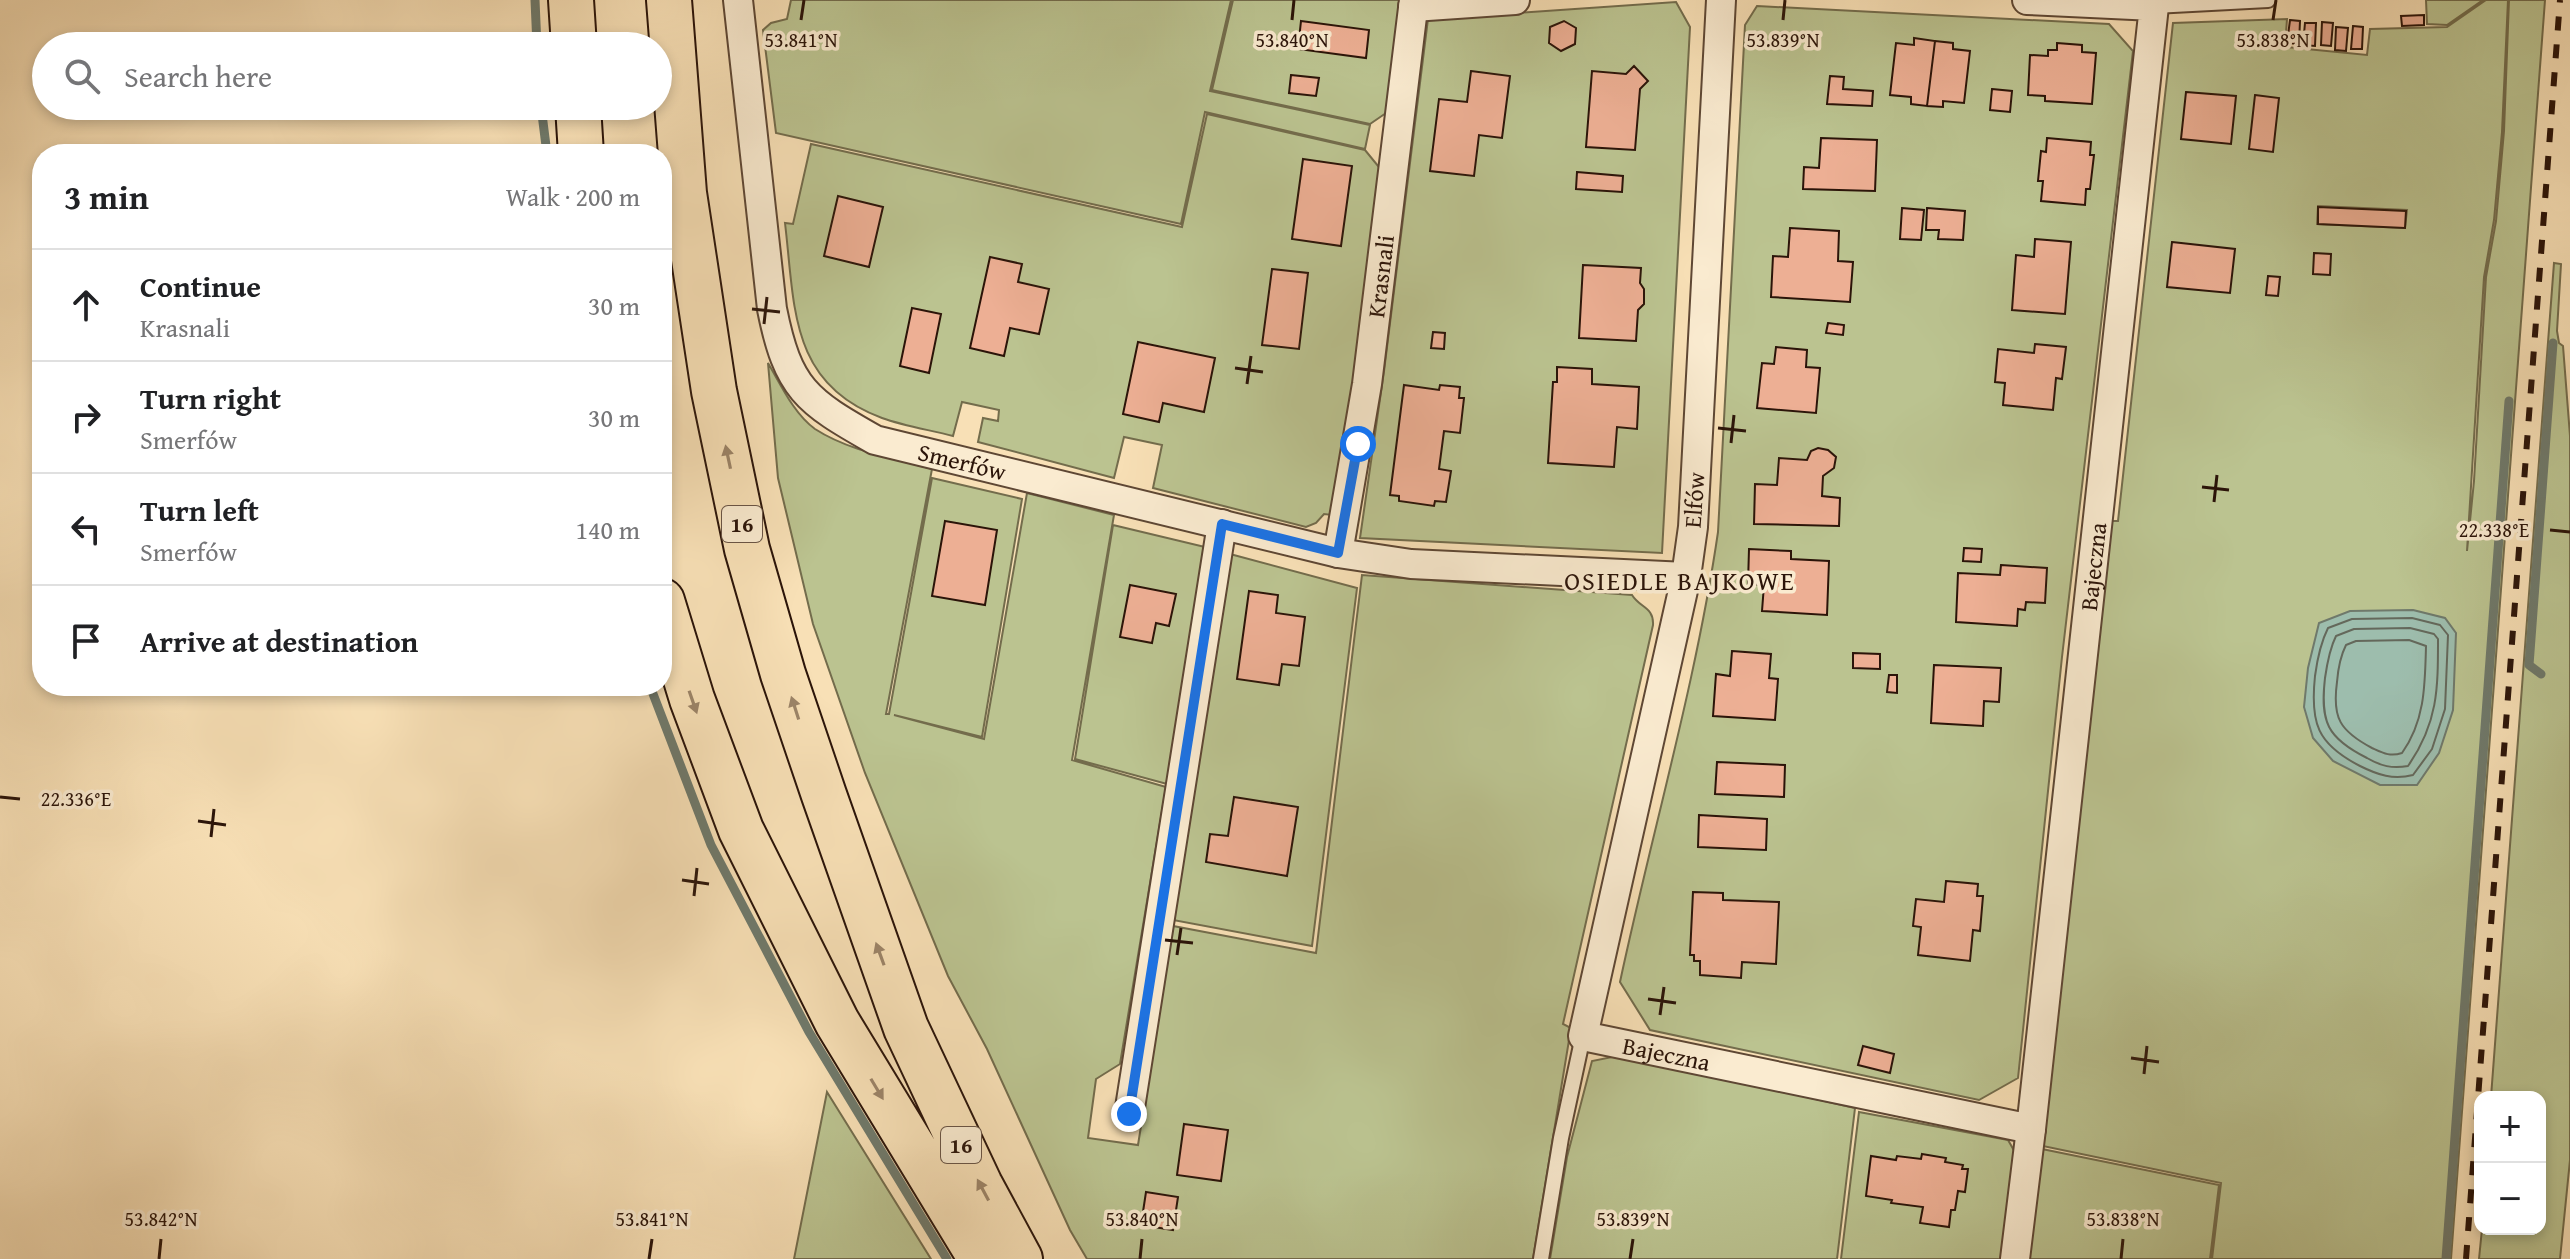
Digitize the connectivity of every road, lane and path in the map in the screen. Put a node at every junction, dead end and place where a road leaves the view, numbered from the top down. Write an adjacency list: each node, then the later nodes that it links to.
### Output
1 (571, 0): 10 (main road)
2 (669, 0): 11 (main road, 16, one-way to 2)
3 (738, 0): 15 (street, Smerfów)
4 (1515, 0): 8 (street)
5 (1721, 0): 17 (street, Elfów)
6 (2027, 0): 9 (street)
7 (2268, 0): 9 (lane)
8 (1413, 4): 16 (street, Krasnali)
9 (2154, 6): 21 (street, Bajeczna)
10 (573, 32)
11 (671, 32)
12 (672, 39): 23 (main road, 16, one-way to 12)
13 (579, 120): 14 (main road)
14 (580, 144)
15 (1222, 524): 16 (street, Smerfów); 20 (street)
16 (1338, 553): 17 (street, Smerfów)
17 (1686, 577): 19 (street, Elfów)
18 (672, 634): 22 (main road, 16, one-way to 22)
19 (1583, 1036): 21 (street, Bajeczna); 24 (lane)
20 (1129, 1114)
21 (2031, 1129): 25 (street, Bajeczna)
22 (981, 1259)
23 (1020, 1259)
24 (1541, 1259)
25 (2015, 1259)

